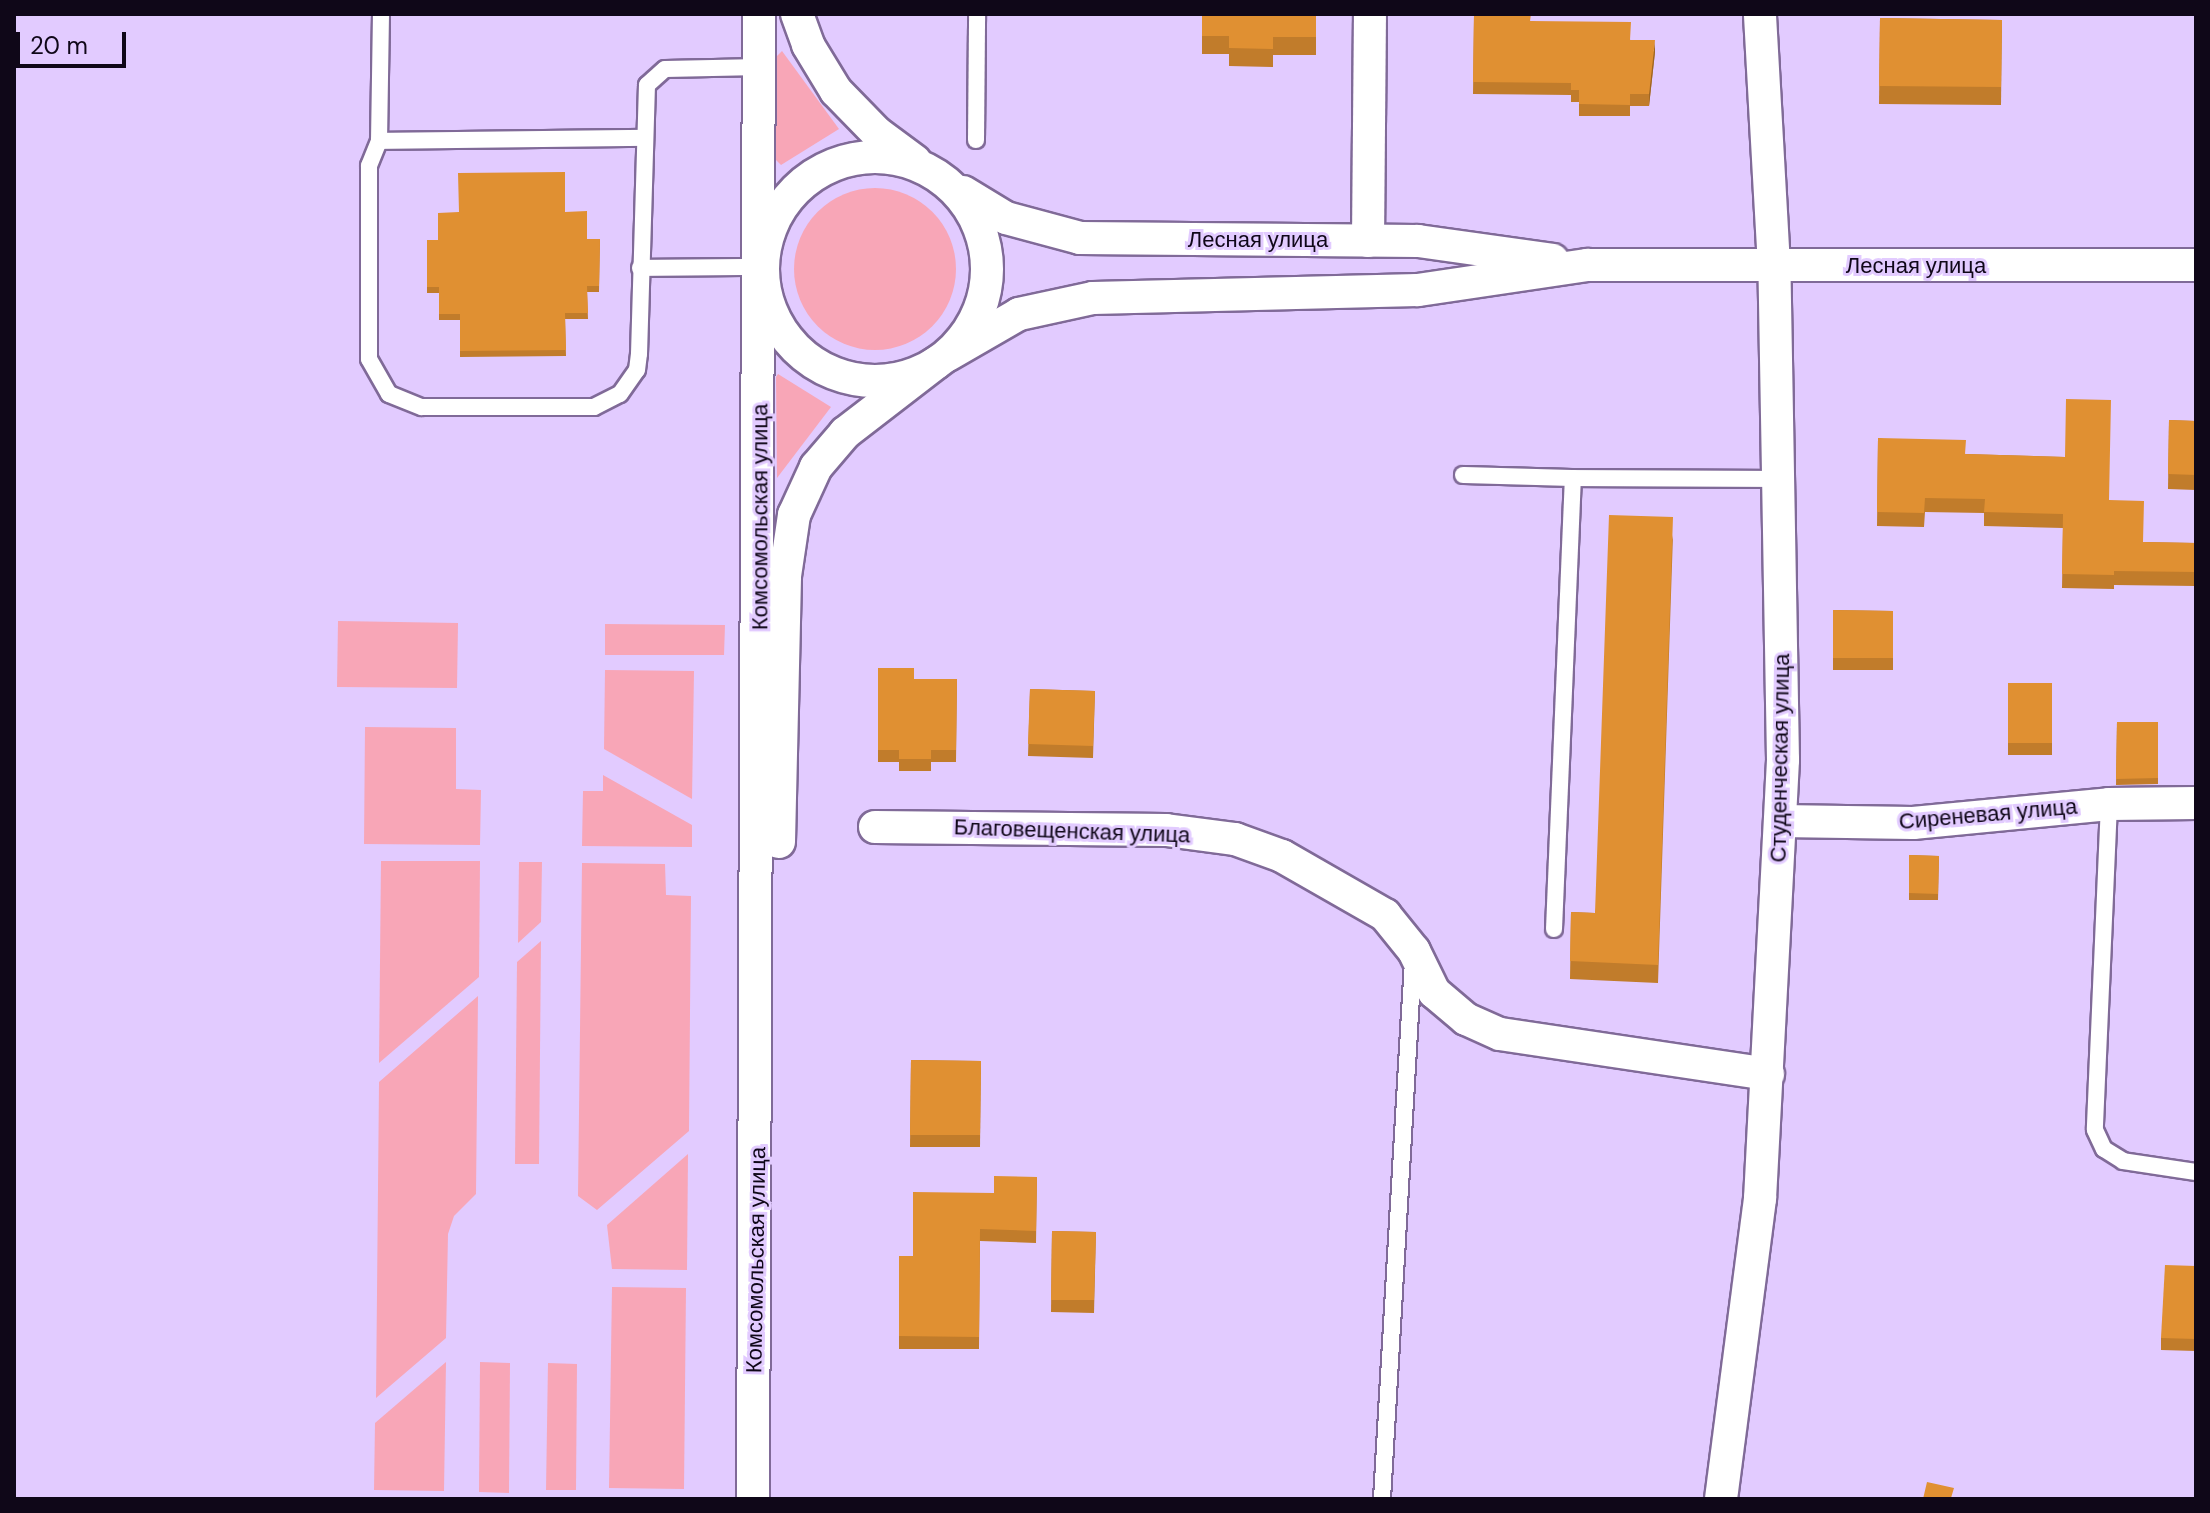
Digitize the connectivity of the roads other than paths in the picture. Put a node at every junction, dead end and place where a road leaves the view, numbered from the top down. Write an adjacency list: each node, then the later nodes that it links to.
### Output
1 (381, 14): 10 (lane)
2 (759, 14): 7 (street, Комсомольская улица)
3 (797, 14): 11 (street)
4 (977, 14): 9 (lane)
5 (1370, 14): 12 (street)
6 (1760, 14): 15 (street, Студенческая улица)
7 (760, 67): 8 (lane); 17 (street, Комсомольская улица)
8 (642, 138): 10 (lane); 16 (lane)
9 (976, 140)
10 (379, 141): 16 (lane)
11 (937, 176): 12 (street, Лесная улица); 17 (street); 18 (street)
12 (1368, 241): 13 (street, Лесная улица)
13 (1587, 265): 15 (street, Лесная улица); 18 (street, Лесная улица)
14 (2196, 265): 15 (street, Лесная улица)
15 (1774, 266): 21 (street, Студенческая улица)
16 (640, 268): 17 (lane)
17 (762, 270): 18 (street); 28 (street, Комсомольская улица)
18 (942, 359): 28 (street, Комсомольская улица)
19 (1463, 475): 20 (lane)
20 (1573, 478): 21 (lane); 26 (lane)
21 (1776, 479): 24 (street, Студенческая улица)
22 (2196, 803): 23 (street, Сиреневая улица)
23 (2109, 804): 24 (street, Сиреневая улица); 30 (lane)
24 (1780, 821): 29 (street, Студенческая улица)
25 (875, 827): 27 (street, Благовещенская улица)
26 (1554, 929)
27 (1414, 940): 29 (street, Благовещенская улица); 32 (lane)
28 (759, 1020): 31 (street, Комсомольская улица)
29 (1768, 1074): 33 (street, Студенческая улица)
30 (2196, 1172)
31 (753, 1499)
32 (1382, 1499)
33 (1721, 1499)

